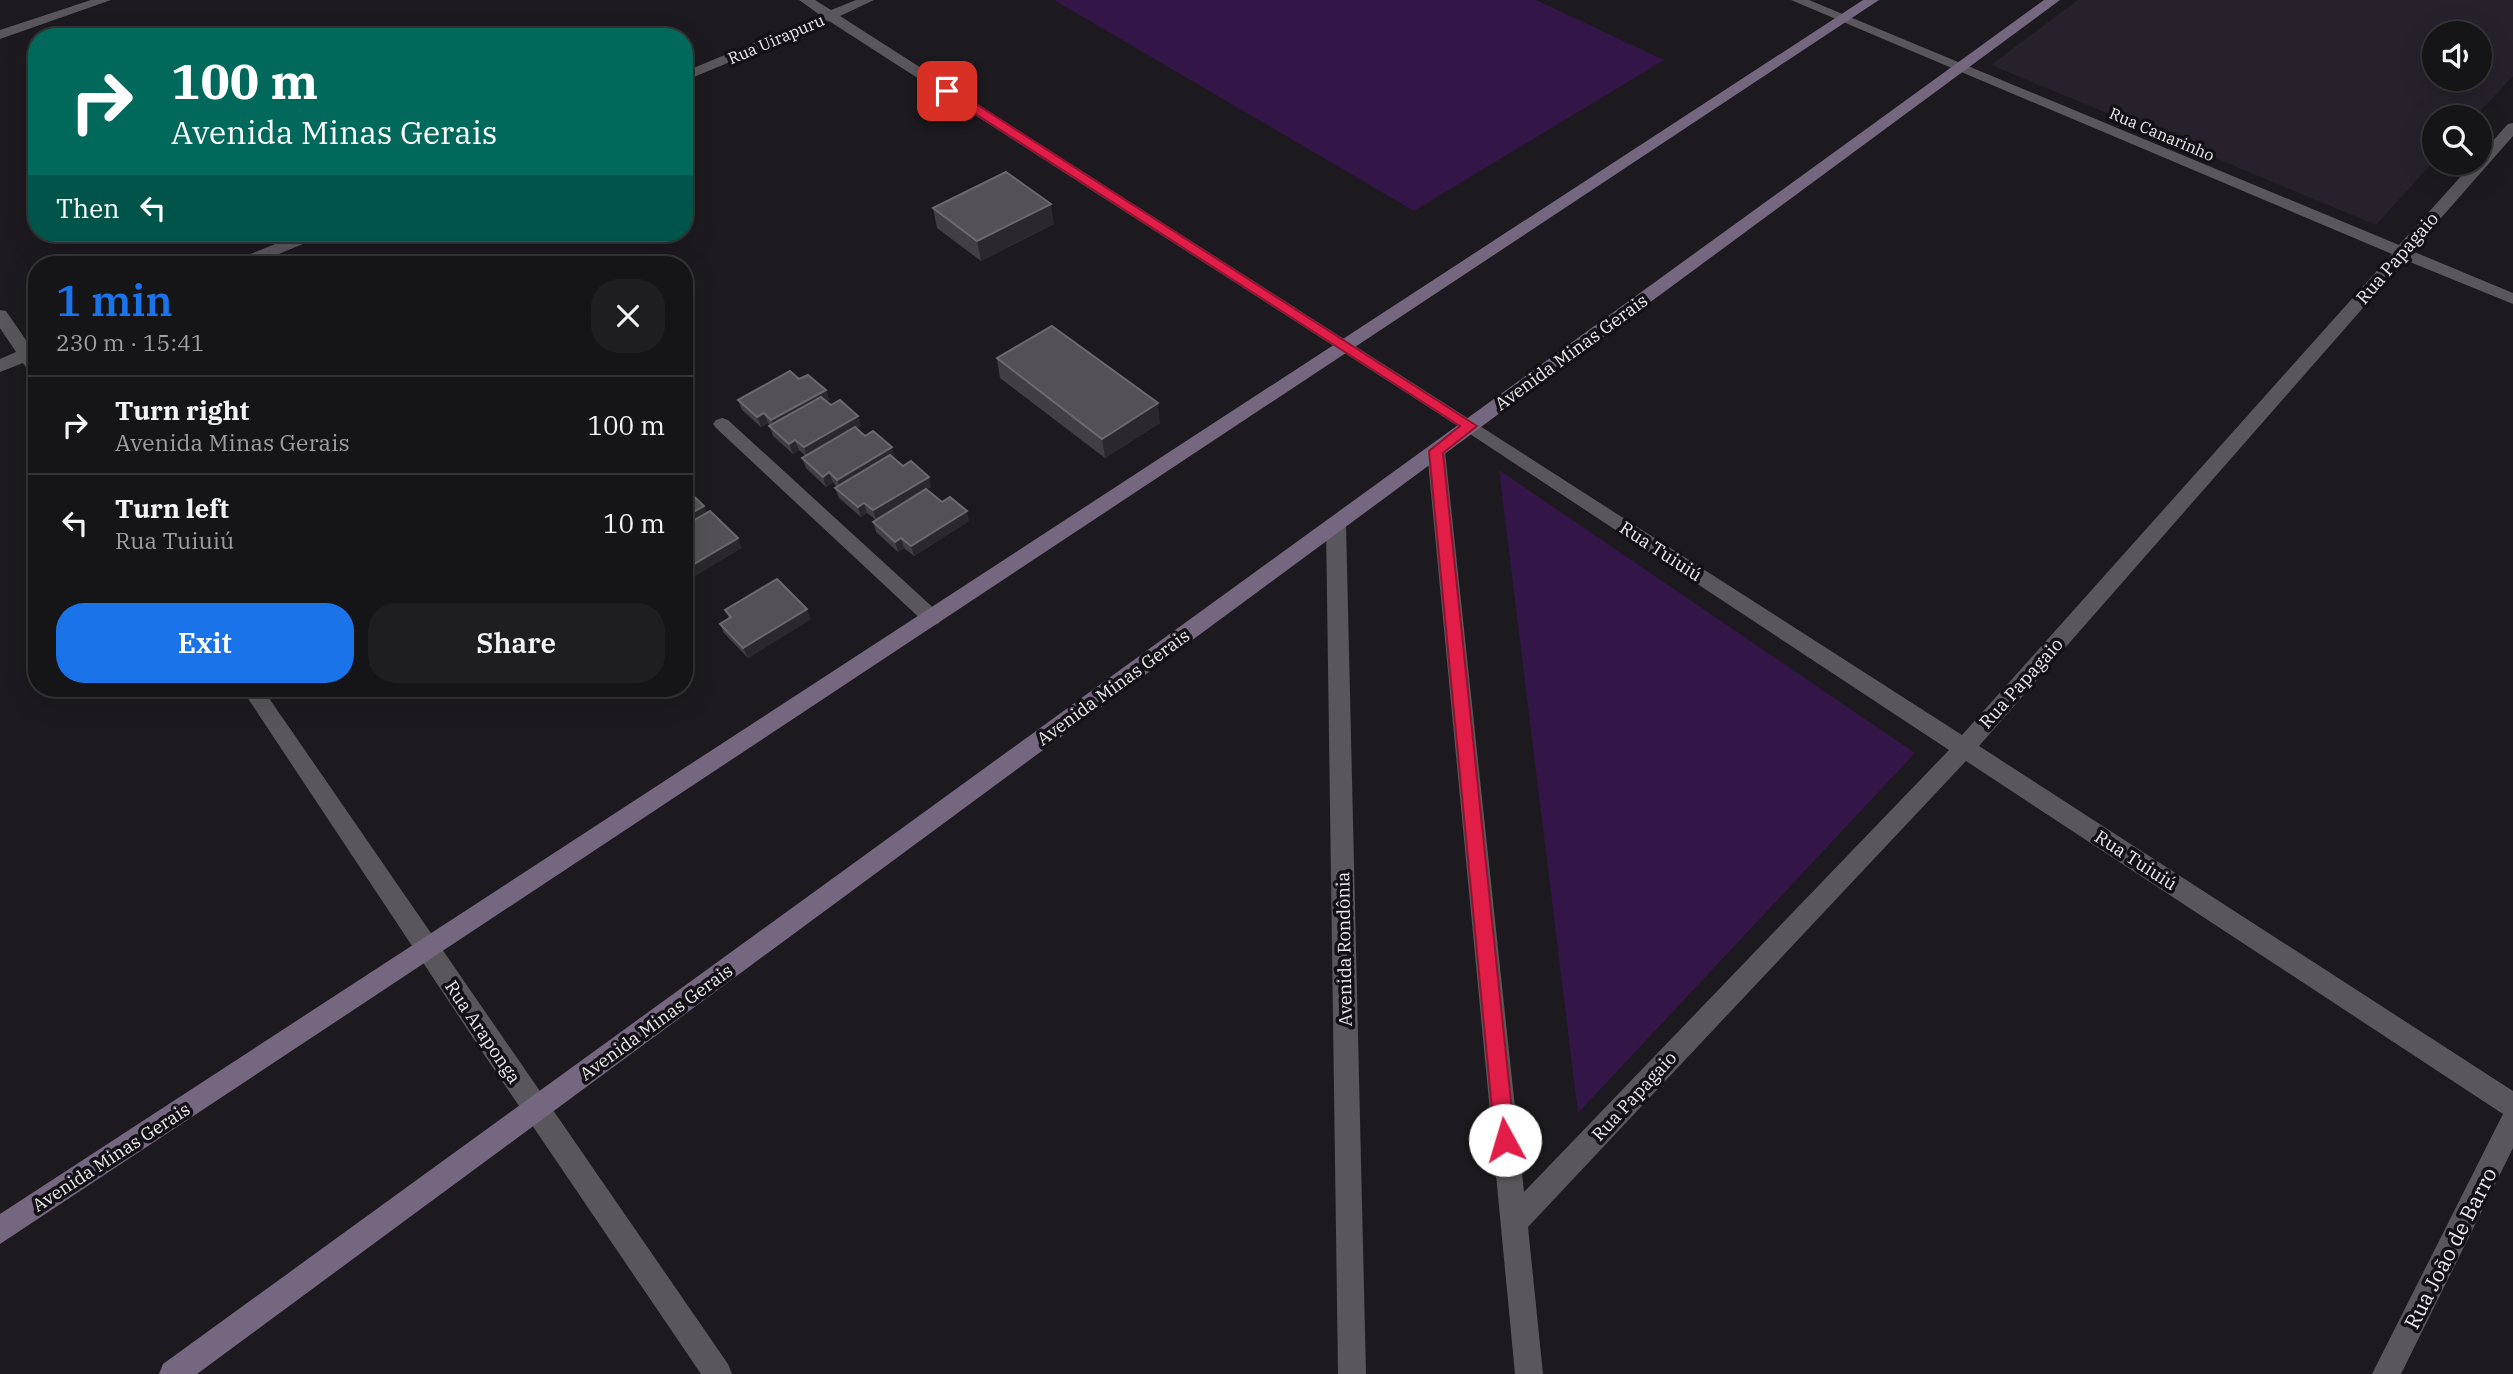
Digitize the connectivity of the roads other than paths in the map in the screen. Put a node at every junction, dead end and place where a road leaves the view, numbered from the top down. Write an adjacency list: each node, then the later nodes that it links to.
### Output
1 (104, 0): 9 (street)
2 (806, 0): 7 (street, Rua Tuiuiú)
3 (867, 0): 7 (street, Rua Uirapuru)
4 (1798, 0): 8 (street, Rua Canarinho)
5 (1872, 0): 8 (street, Avenida Minas Gerais)
6 (2053, 0): 10 (street, Avenida Minas Gerais)
7 (830, 16): 11 (street, Rua Uirapuru); 18 (street, Rua Tuiuiú)
8 (1843, 19): 10 (street, Rua Canarinho); 18 (street, Avenida Minas Gerais)
9 (0, 35)
10 (1960, 68): 14 (street, Rua Canarinho); 23 (street, Avenida Minas Gerais)
11 (693, 73)
12 (2513, 127): 14 (street, Rua Papagaio)
13 (294, 242): 15 (street)
14 (2402, 253): 16 (street, Rua Canarinho); 28 (street, Rua Papagaio)
15 (260, 256)
16 (2513, 299)
17 (0, 315): 19 (street)
18 (1345, 346): 23 (street, Rua Tuiuiú); 26 (street, Avenida Minas Gerais)
19 (28, 348)
20 (28, 355): 21 (street)
21 (0, 366)
22 (722, 424): 26 (street)
23 (1470, 426): 24 (street, Avenida Minas Gerais); 28 (street, Rua Tuiuiú)
24 (1436, 451): 25 (street, Avenida Minas Gerais); 33 (street)
25 (1336, 524): 31 (street, Avenida Minas Gerais); 37 (street, Avenida Rondônia)
26 (932, 618): 29 (street, Avenida Minas Gerais)
27 (257, 697): 29 (street, Rua Araponga)
28 (1964, 748): 30 (street, Rua Tuiuiú); 33 (street, Rua Papagaio)
29 (427, 950): 31 (street, Rua Araponga); 34 (street, Avenida Minas Gerais)
30 (2513, 1106)
31 (536, 1109): 35 (street, Avenida Minas Gerais); 36 (street, Rua Araponga)
32 (2513, 1121): 39 (street, Rua João de Barro)
33 (1513, 1223): 38 (street)
34 (0, 1230)
35 (173, 1374)
36 (718, 1374)
37 (1352, 1374)
38 (1529, 1374)
39 (2386, 1374)

